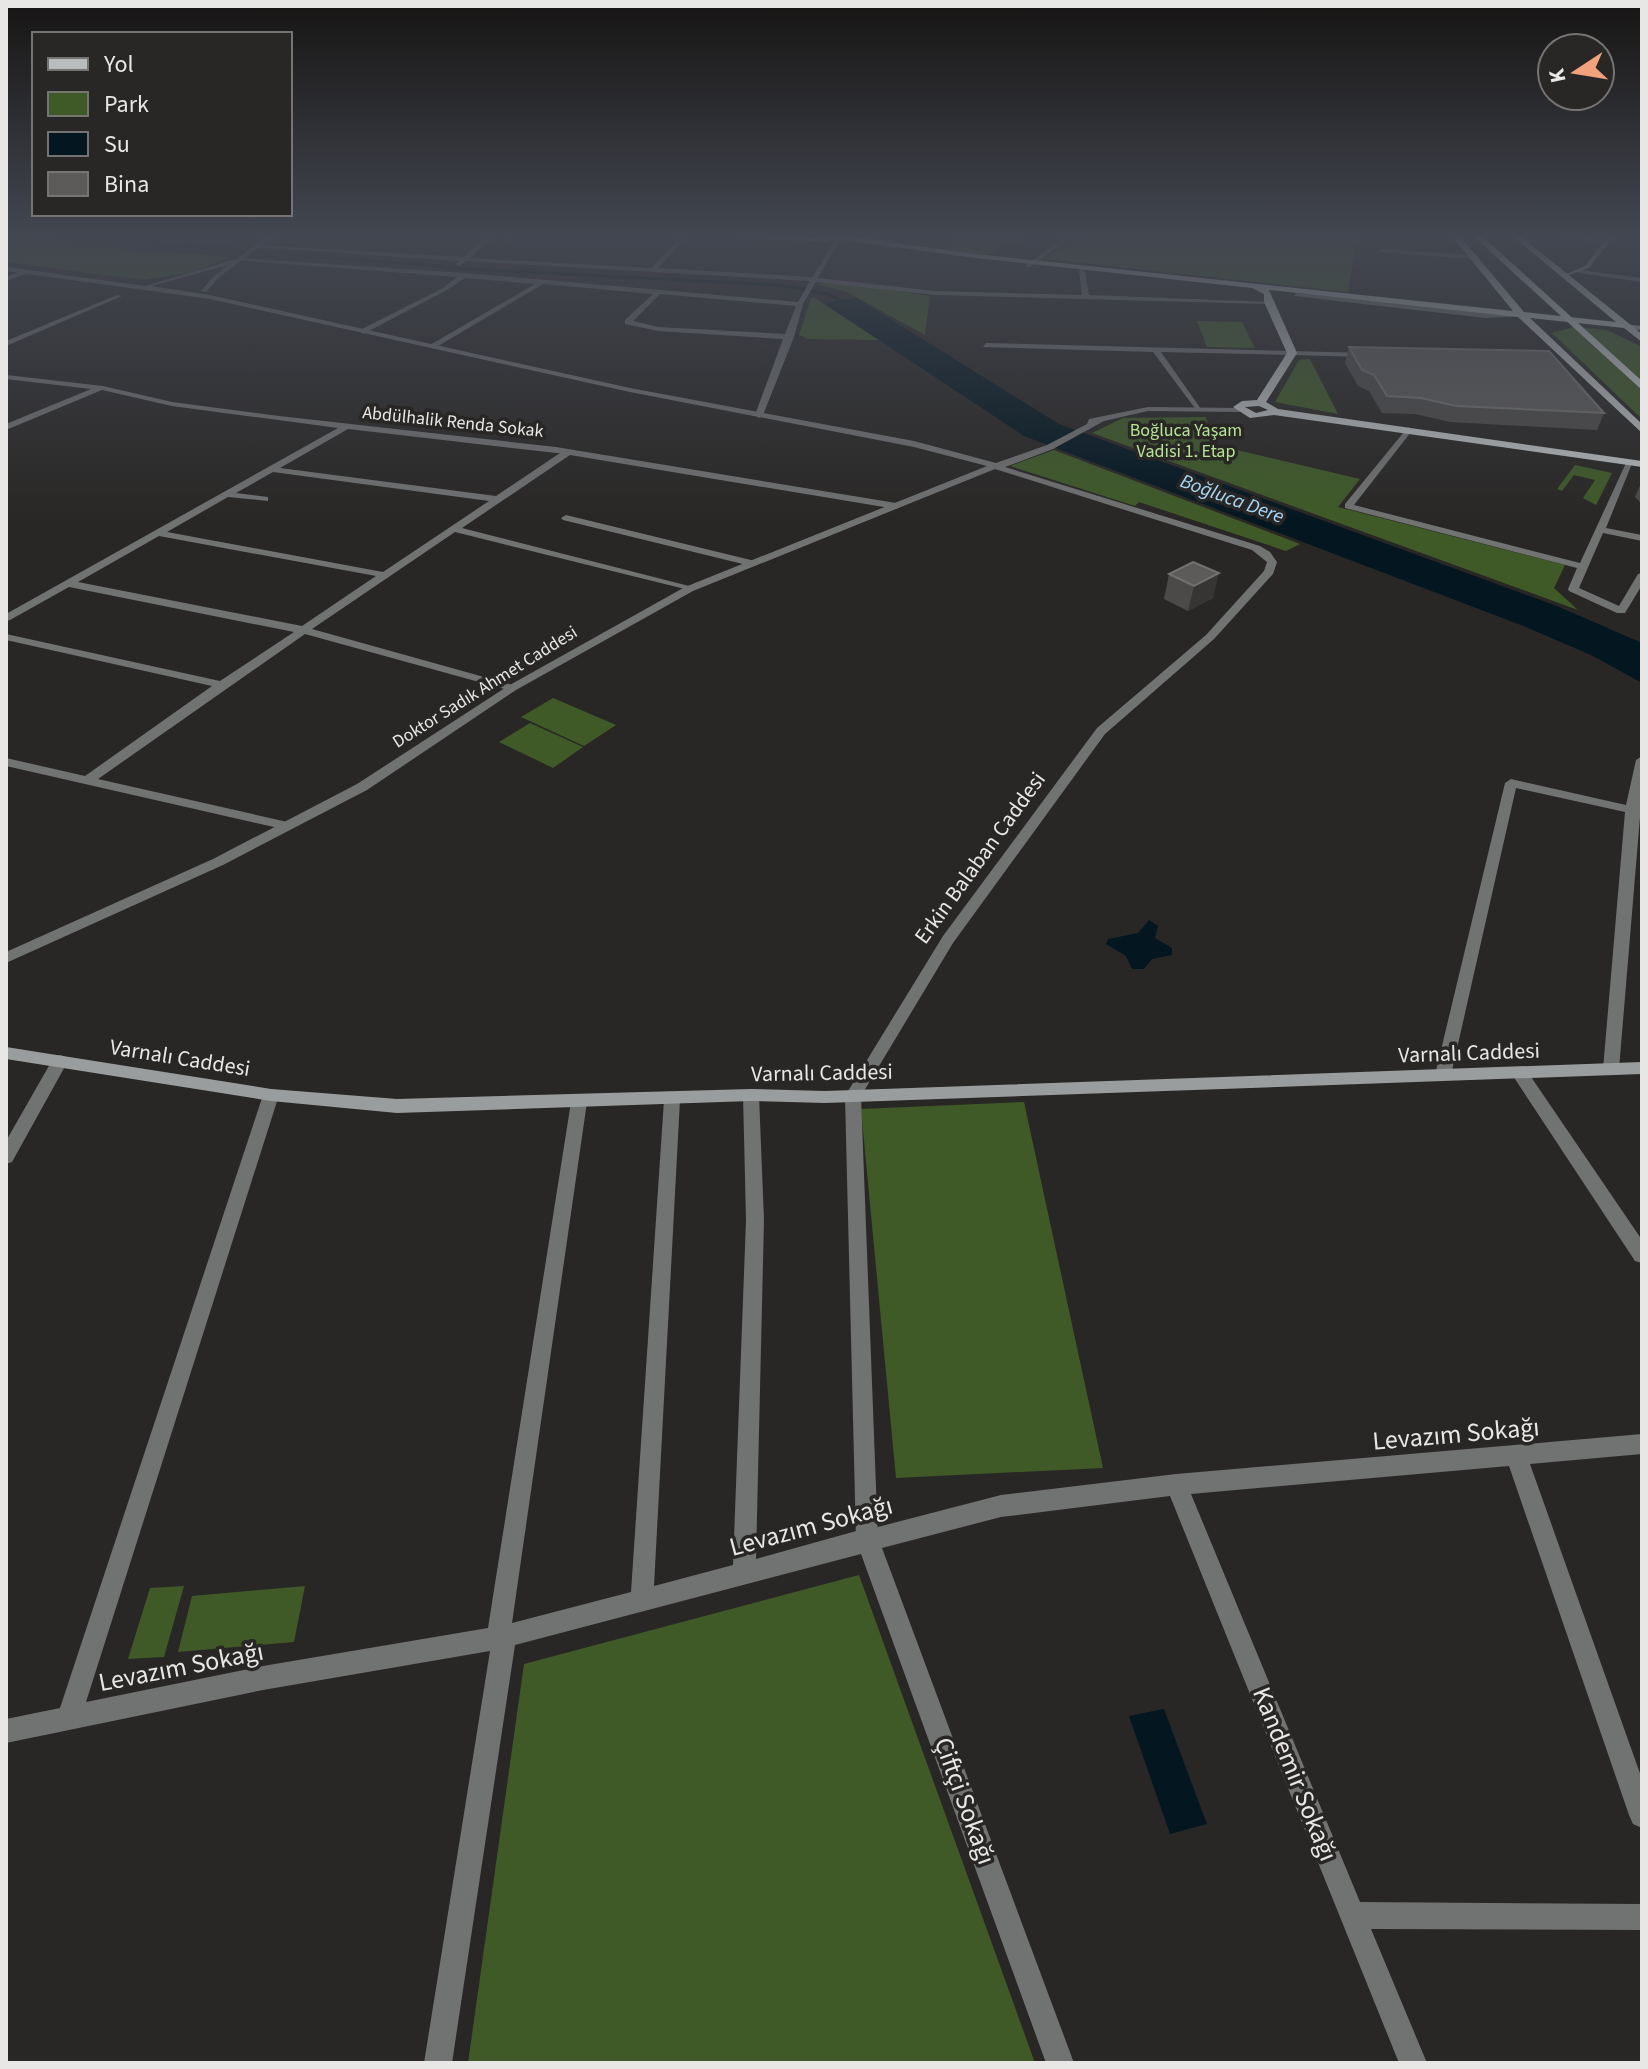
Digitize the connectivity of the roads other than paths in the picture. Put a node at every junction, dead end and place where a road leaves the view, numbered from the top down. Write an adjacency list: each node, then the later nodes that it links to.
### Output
1 (38, 331): 18 (street)
2 (357, 331): 13 (street, Erkin Balaban Caddesi)
3 (366, 331): 13 (street)
4 (461, 331): 20 (street)
5 (684, 331): 14 (street)
6 (792, 331): 14 (street)
7 (1282, 331): 22 (main road)
8 (1537, 331): 16 (main road)
9 (1547, 331): 16 (main road)
10 (1581, 331): 27 (highway)
11 (1600, 331): 15 (highway)
12 (1616, 331): 17 (main road)
13 (363, 332): 20 (street, Erkin Balaban Caddesi)
14 (790, 337): 33 (street)
15 (1609, 338)
16 (1546, 340): 25 (main road)
17 (1642, 340)
18 (6, 344)
19 (986, 345): 21 (street)
20 (433, 347): 33 (street, Erkin Balaban Caddesi)
21 (1155, 349): 22 (street); 30 (street)
22 (1292, 353): 23 (street); 29 (main road)
23 (1370, 356)
24 (1551, 361): 25 (street)
25 (1567, 362): 37 (main road)
26 (6, 377): 28 (street, Abdülhalik Renda Sokak)
27 (1642, 387)
28 (103, 388): 34 (street); 35 (street, Abdülhalik Renda Sokak)
29 (1260, 403): 31 (main road); 32 (main road)
30 (1197, 409): 31 (street); 40 (street, Doktor Sadık Ahmet Caddesi)
31 (1239, 410): 32 (main road)
32 (1274, 412): 36 (main road)
33 (759, 415): 40 (street, Erkin Balaban Caddesi)
34 (6, 427)
35 (346, 427): 38 (street, Abdülhalik Renda Sokak); 41 (street)
36 (1408, 430): 39 (main road); 52 (street)
37 (1642, 430)
38 (568, 452): 44 (street); 45 (street, Abdülhalik Renda Sokak)
39 (1638, 463): 48 (street)
40 (993, 467): 45 (street, Doktor Sadık Ahmet Caddesi); 76 (street, Erkin Balaban Caddesi)
41 (271, 469): 42 (street); 44 (street)
42 (226, 494): 43 (street); 49 (street)
43 (265, 499)
44 (496, 499): 47 (street)
45 (896, 506): 51 (street, Doktor Sadık Ahmet Caddesi)
46 (566, 518): 51 (street)
47 (454, 529): 53 (street); 56 (street)
48 (1598, 529): 50 (street); 52 (street)
49 (157, 533): 53 (street); 55 (street)
50 (1642, 538)
51 (751, 563): 56 (street, Doktor Sadık Ahmet Caddesi)
52 (1584, 567): 54 (street)
53 (385, 575): 58 (street)
54 (1642, 576)
55 (67, 583): 57 (street); 58 (street)
56 (689, 589): 61 (street, Doktor Sadık Ahmet Caddesi)
57 (6, 618)
58 (303, 630): 60 (street); 61 (street)
59 (6, 637): 60 (street)
60 (222, 685): 64 (street)
61 (512, 688): 66 (street, Doktor Sadık Ahmet Caddesi)
62 (1642, 760): 65 (street)
63 (6, 762): 64 (street)
64 (88, 780): 66 (street)
65 (1632, 810): 71 (street); 72 (street)
66 (287, 826): 67 (street, Doktor Sadık Ahmet Caddesi)
67 (6, 958)
68 (6, 1053): 69 (main road, Varnalı Caddesi)
69 (60, 1061): 74 (main road, Varnalı Caddesi); 79 (street)
70 (1642, 1068): 71 (main road, Varnalı Caddesi)
71 (1611, 1069): 73 (main road, Varnalı Caddesi)
72 (1443, 1075): 73 (main road, Varnalı Caddesi); 76 (main road, Varnalı Caddesi)
73 (1521, 1075): 80 (street)
74 (271, 1095): 78 (main road, Varnalı Caddesi); 88 (street)
75 (751, 1095): 76 (main road, Varnalı Caddesi); 77 (main road, Varnalı Caddesi); 85 (street)
76 (853, 1096): 84 (street)
77 (672, 1100): 78 (main road, Varnalı Caddesi); 86 (street)
78 (579, 1102): 87 (street)
79 (6, 1157)
80 (1642, 1255)
81 (1642, 1444): 82 (street, Levazım Sokağı)
82 (1517, 1457): 83 (street, Levazım Sokağı); 90 (street)
83 (1176, 1485): 84 (street, Levazım Sokağı); 91 (street, Kandemir Sokağı)
84 (867, 1539): 85 (street, Levazım Sokağı); 94 (street, Çiftçi Sokağı)
85 (744, 1572): 86 (street, Levazım Sokağı)
86 (642, 1600): 87 (street, Levazım Sokağı)
87 (501, 1638): 88 (street, Levazım Sokağı); 93 (street)
88 (69, 1718): 89 (street, Levazım Sokağı)
89 (6, 1731)
90 (1642, 1815)
91 (1352, 1915): 92 (street); 95 (street, Kandemir Sokağı)
92 (1642, 1917)
93 (438, 2063)
94 (1060, 2063)
95 (1413, 2063)

